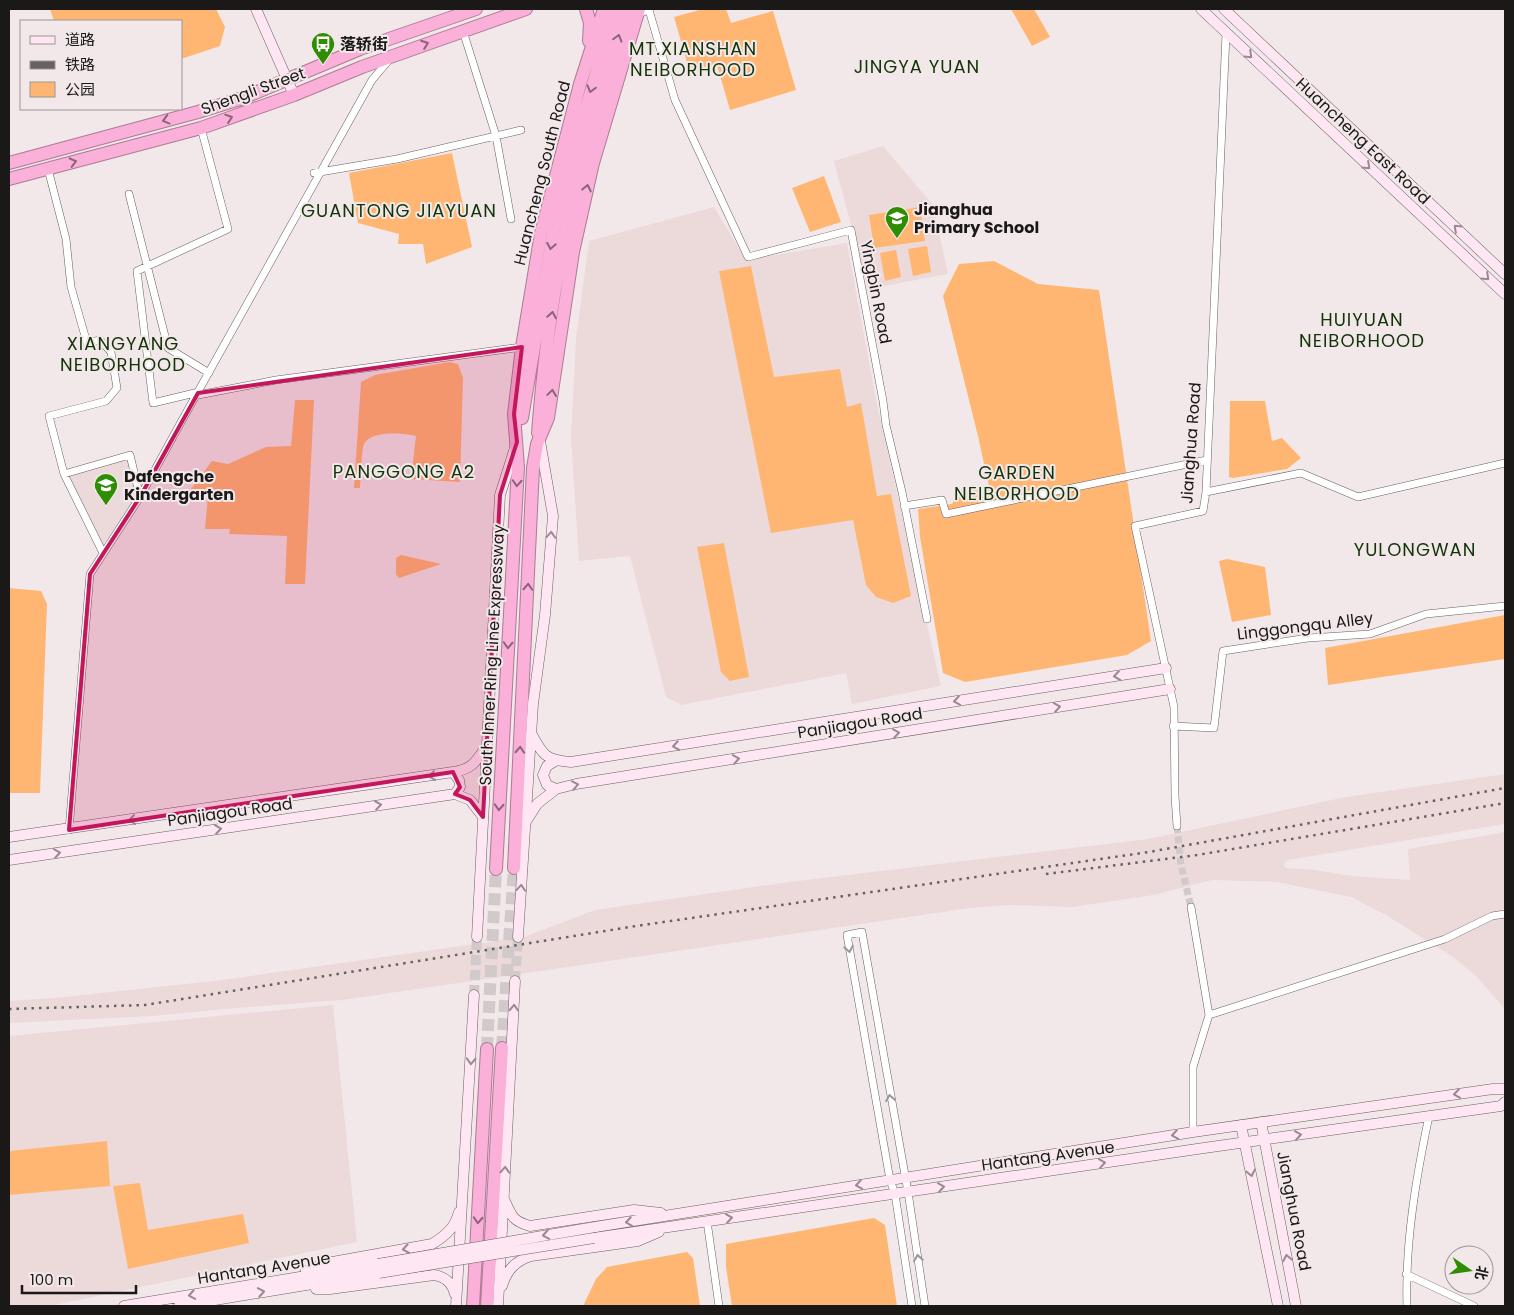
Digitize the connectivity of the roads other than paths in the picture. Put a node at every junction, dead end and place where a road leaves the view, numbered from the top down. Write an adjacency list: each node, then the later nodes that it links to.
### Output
1 (256, 9): 14 (main road)
2 (476, 9): 14 (highway)
3 (526, 9): 10 (highway, Shengli Street)
4 (586, 9): 13 (highway)
5 (604, 9): 13 (highway, Huancheng South Road)
6 (615, 9): 29 (highway, South Inner Ring Line Expressway, one-way to 29)
7 (1201, 9): 11 (main road, Huancheng East Road)
8 (1224, 9): 26 (main road, Huancheng East Road, one-way to 8)
9 (634, 11): 29 (highway, South Inner Ring Line Expressway, one-way to 9); 33 (highway, South Inner Ring Line Expressway, one-way to 9); 40 (street, Yingbin Road)
10 (464, 31): 12 (highway, Shengli Street, one-way to 10); 18 (street)
11 (1226, 34): 27 (main road, Huancheng East Road, one-way to 27); 35 (street, Jianghua Road)
12 (392, 56): 15 (highway, Shengli Street); 21 (street)
13 (588, 60): 28 (highway, Huancheng South Road)
14 (287, 80): 15 (main road); 19 (highway, one-way to 19)
15 (294, 95): 16 (highway, Shengli Street, one-way to 15)
16 (201, 128): 20 (highway, Shengli Street, one-way to 16); 25 (street)
17 (521, 130): 18 (street)
18 (496, 136): 21 (street); 24 (street)
19 (9, 163)
20 (48, 169): 22 (highway, Shengli Street); 37 (street)
21 (318, 172): 30 (street)
22 (9, 179)
23 (129, 194): 25 (street)
24 (511, 219)
25 (148, 266): 30 (street); 31 (street)
26 (1505, 274)
27 (1505, 294)
28 (522, 347): 32 (street); 34 (highway, South Inner Ring Line Expressway)
29 (538, 362): 33 (highway, South Inner Ring Line Expressway); 34 (highway, South Inner Ring Line Expressway)
30 (209, 373): 31 (street)
31 (198, 392): 32 (street)
32 (194, 401): 39 (street)
33 (538, 441): 49 (main road, one-way to 33); 61 (highway, South Inner Ring Line Expressway, one-way to 33)
34 (517, 442): 46 (main road); 47 (highway, South Inner Ring Line Expressway, one-way to 47)
35 (1207, 460): 38 (street, Jianghua Road); 40 (street)
36 (1505, 463): 38 (street)
37 (64, 474): 39 (street); 41 (street)
38 (1206, 492): 44 (street, Jianghua Road)
39 (140, 497): 41 (street)
40 (904, 506): 43 (street, Yingbin Road)
41 (103, 553): 58 (street)
42 (1505, 606): 48 (street, Linggongqu Alley)
43 (927, 618)
44 (1166, 668): 45 (street, Jianghua Road); 51 (main road, Panjiagou Road, one-way to 51)
45 (1170, 689): 48 (street, Jianghua Road); 53 (main road, Panjiagou Road, one-way to 45)
46 (489, 696): 47 (main road); 50 (main road)
47 (506, 697): 62 (highway, South Inner Ring Line Expressway, one-way to 62)
48 (1173, 726): 57 (street, Jianghua Road)
49 (531, 733): 51 (main road); 56 (main road)
50 (487, 747): 52 (main road, Panjiagou Road); 55 (main road)
51 (555, 761): 53 (main road)
52 (453, 772): 54 (main road); 58 (main road, Panjiagou Road, one-way to 58)
53 (556, 789): 56 (main road, Panjiagou Road)
54 (455, 794): 55 (main road); 60 (main road, Panjiagou Road, one-way to 54)
55 (483, 817): 65 (main road)
56 (525, 823): 66 (main road, one-way to 56)
57 (1177, 826)
58 (69, 830): 59 (main road, Panjiagou Road)
59 (9, 837)
60 (9, 860)
61 (514, 868)
62 (496, 869)
63 (1191, 907): 69 (street)
64 (1505, 914): 69 (street)
65 (477, 937)
66 (518, 937)
67 (515, 981): 84 (main road, one-way to 67)
68 (474, 995): 85 (main road, one-way to 85)
69 (1209, 1015): 77 (street)
70 (487, 1048): 100 (highway, one-way to 100)
71 (502, 1048): 101 (highway)
72 (1505, 1089): 75 (main road, Hantang Avenue, one-way to 75)
73 (1505, 1102): 74 (main road, Hantang Avenue)
74 (1428, 1116): 78 (main road, Hantang Avenue, one-way to 74); 93 (street)
75 (1261, 1122): 76 (main road, Hantang Avenue); 78 (main road, Jianghua Road)
76 (1241, 1125): 77 (main road, Hantang Avenue); 79 (main road)
77 (1192, 1132): 80 (main road, Hantang Avenue, one-way to 80)
78 (1265, 1140): 79 (main road, Hantang Avenue); 106 (main road, Jianghua Road, one-way to 78)
79 (1244, 1142): 82 (main road, Hantang Avenue, one-way to 79); 105 (main road, one-way to 105)
80 (904, 1178): 81 (main road, Hantang Avenue); 81 (street, one-way to 81); 82 (street)
81 (890, 1180): 83 (street); 86 (main road, Hantang Avenue, one-way to 86)
82 (908, 1192): 83 (main road, Hantang Avenue); 104 (street, one-way to 82)
83 (895, 1194): 87 (main road, Hantang Avenue, one-way to 83); 103 (street)
84 (503, 1198): 88 (main road); 96 (main road)
85 (463, 1199): 91 (main road); 97 (main road)
86 (674, 1215): 88 (main road); 90 (main road, Hantang Avenue, one-way to 90)
87 (707, 1221): 89 (main road, Hantang Avenue); 102 (street)
88 (530, 1226): 92 (main road)
89 (674, 1226): 90 (main road, Hantang Avenue); 92 (main road)
90 (594, 1233): 95 (main road, Hantang Avenue, bridge)
91 (432, 1244): 94 (main road); 95 (main road, one-way to 95)
92 (532, 1256): 96 (main road)
93 (1406, 1274): 107 (street); 108 (street)
94 (434, 1275): 95 (main road); 97 (main road)
95 (283, 1284): 98 (main road, Hantang Avenue, one-way to 98); 99 (main road, Hantang Avenue, one-way to 95)
96 (498, 1302)
97 (456, 1303)
98 (124, 1306)
99 (179, 1306)
100 (473, 1306)
101 (487, 1306)
102 (719, 1306)
103 (912, 1306)
104 (925, 1306)
105 (1278, 1306)
106 (1296, 1306)
107 (1407, 1306)
108 (1474, 1306)

